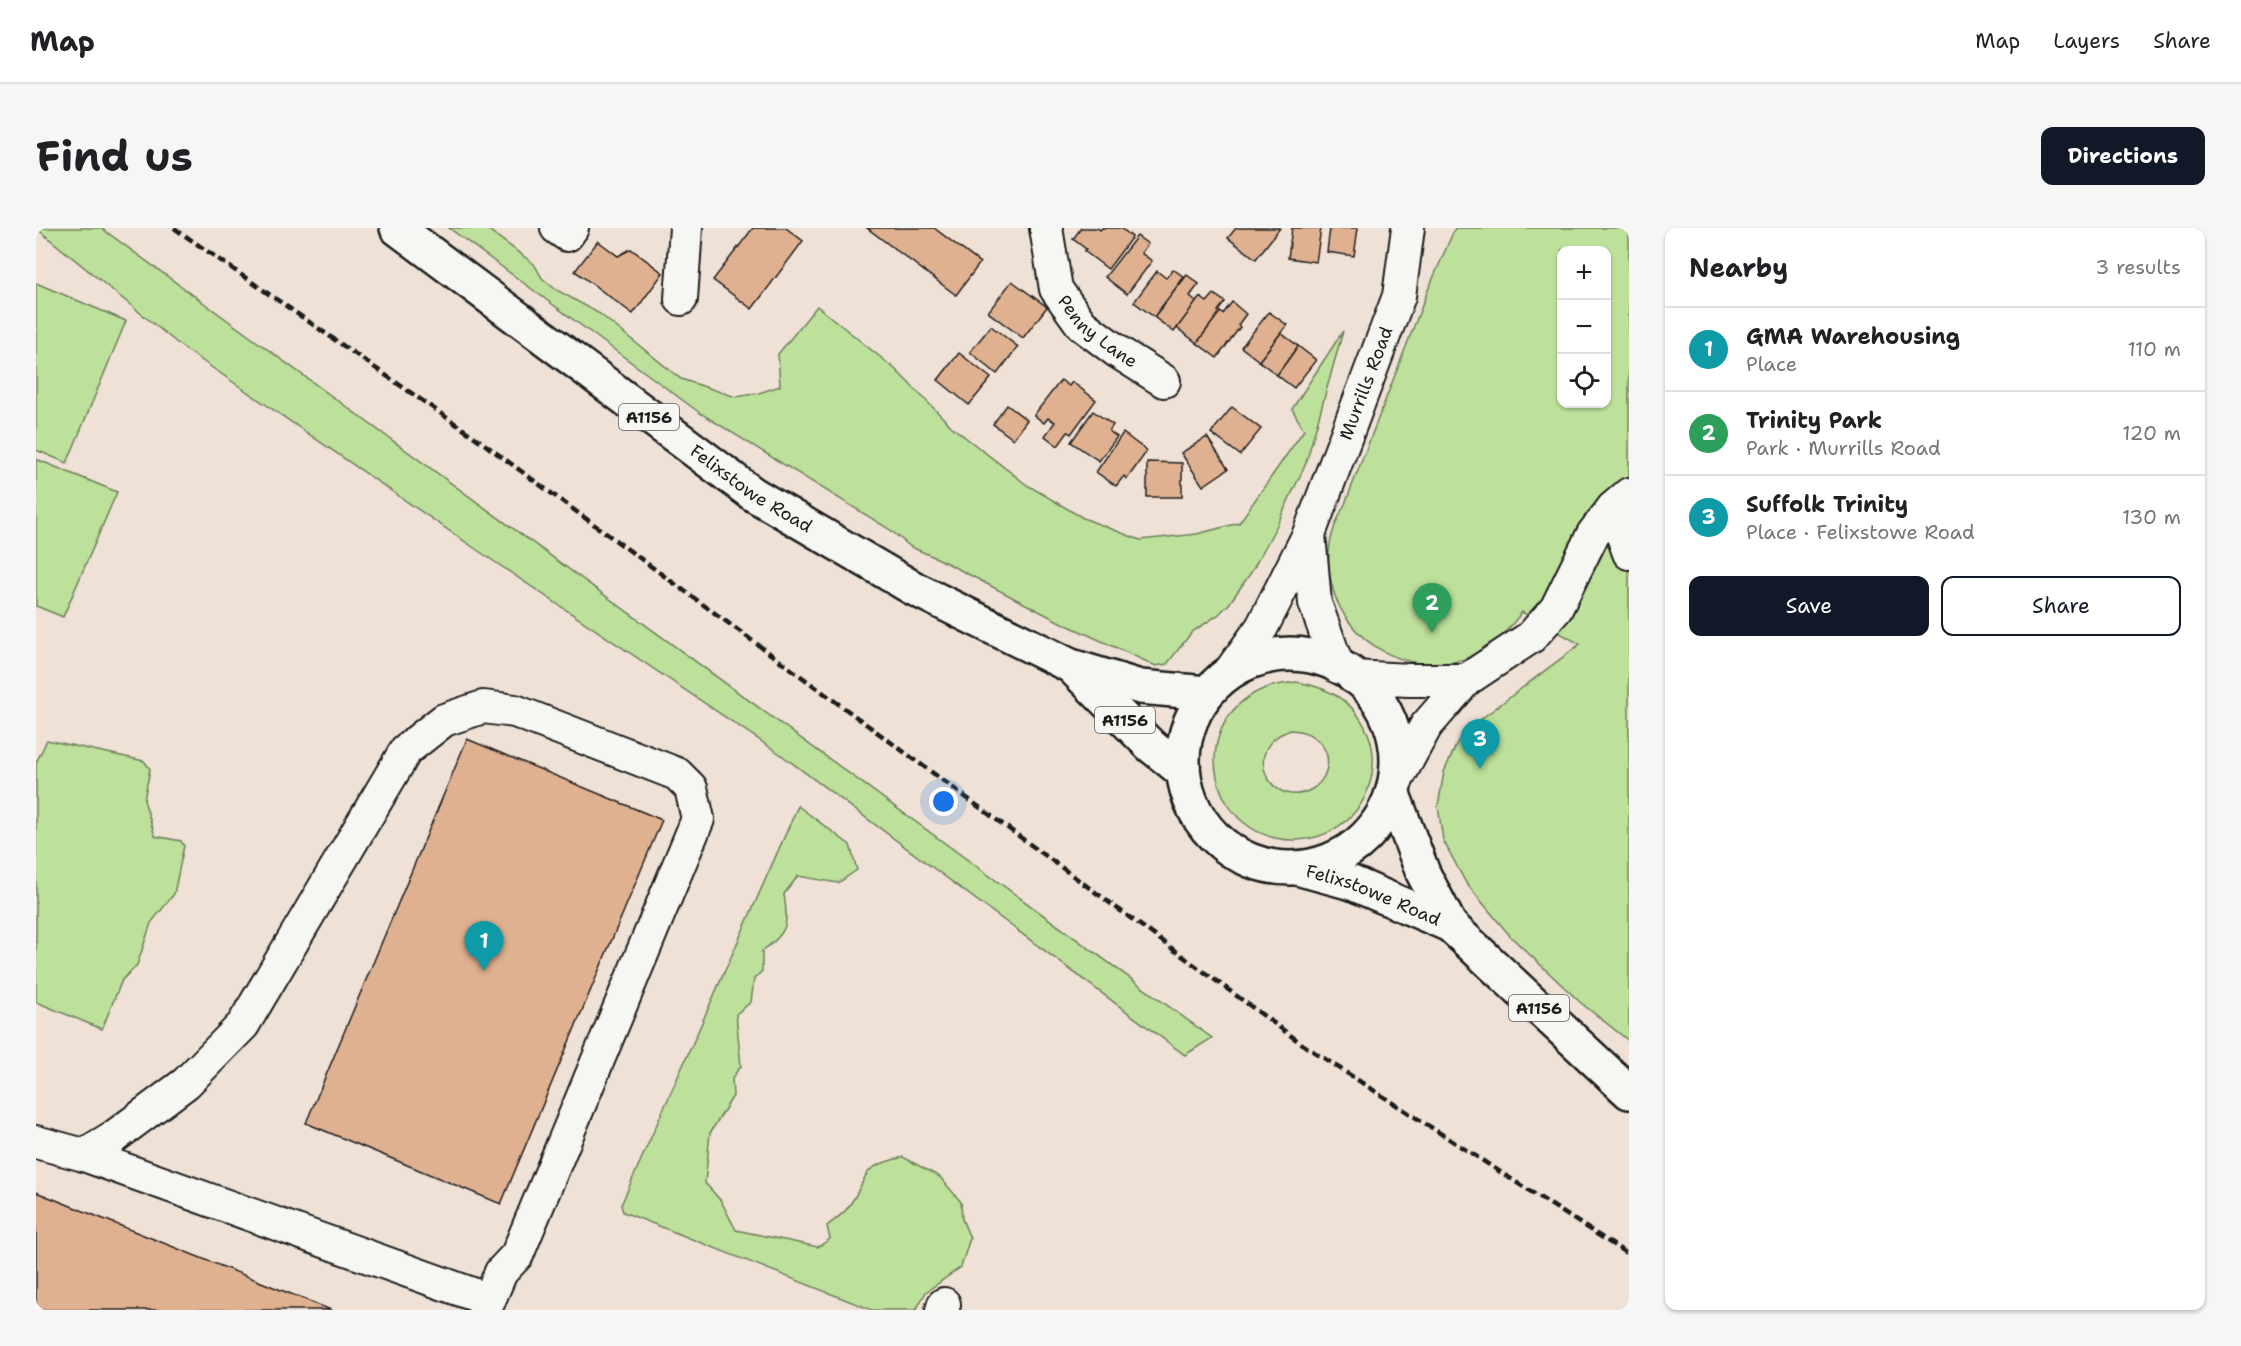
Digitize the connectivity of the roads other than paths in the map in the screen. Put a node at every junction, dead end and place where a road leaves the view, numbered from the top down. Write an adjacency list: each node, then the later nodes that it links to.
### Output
1 (397, 228): 12 (main road, Felixstowe Road / A1156)
2 (557, 228): 3 (street)
3 (572, 228)
4 (686, 228): 7 (street)
5 (1046, 228): 8 (street, Penny Lane)
6 (1408, 228): 10 (street, Murrills Road)
7 (681, 299)
8 (1164, 381)
9 (1621, 501): 11 (street); 14 (street)
10 (1309, 534): 13 (street, Murrills Road); 15 (street, Murrills Road)
11 (1629, 553)
12 (1071, 666): 15 (main road, Felixstowe Road / A1156); 16 (main road, Felixstowe Road / A1156)
13 (1346, 672): 14 (street); 15 (main road); 17 (main road)
14 (1466, 680): 17 (street)
15 (1218, 683): 16 (main road)
16 (1182, 771): 18 (main road)
17 (1395, 788): 18 (main road); 19 (main road, Felixstowe Road / A1156)
18 (1296, 867): 19 (main road, Felixstowe Road / A1156)
19 (1450, 925): 20 (main road, Felixstowe Road / A1156)
20 (1629, 1092)
21 (36, 1142): 22 (street)
22 (84, 1155): 23 (street); 23 (street)
23 (487, 1305)

